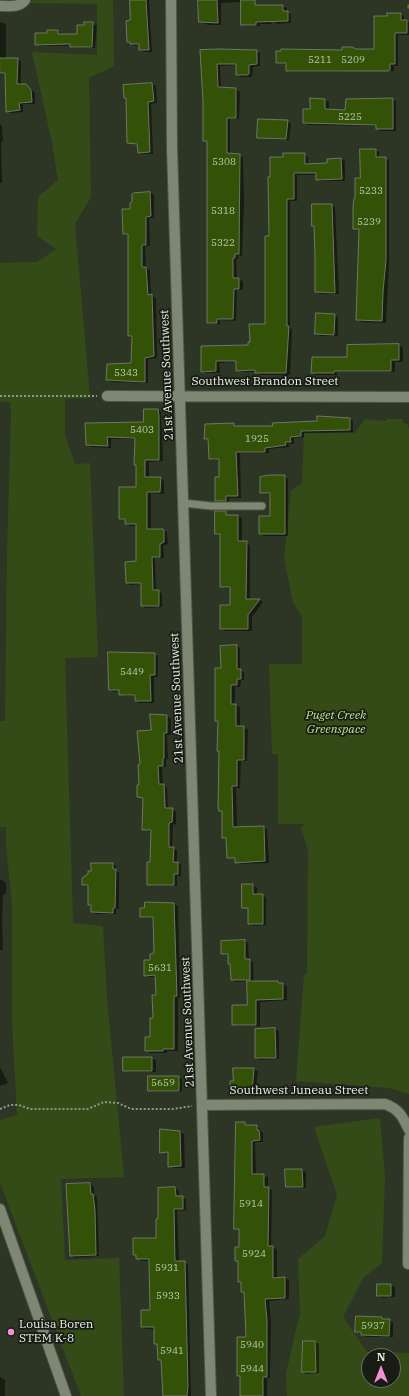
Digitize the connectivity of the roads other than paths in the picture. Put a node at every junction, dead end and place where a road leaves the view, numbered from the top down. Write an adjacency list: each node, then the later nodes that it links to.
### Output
1 (25, 0): 3 (street)
2 (171, 0): 4 (street, 21st Avenue Southwest)
3 (0, 6)
4 (181, 395): 5 (street, Southwest Brandon Street); 6 (street, Southwest Brandon Street); 7 (street, 21st Avenue Southwest)
5 (107, 396)
6 (409, 397)
7 (183, 503): 8 (lane); 9 (street, 21st Avenue Southwest)
8 (262, 506)
9 (203, 1105): 10 (street, Southwest Juneau Street); 15 (street, 21st Avenue Southwest)
10 (409, 1130)
11 (409, 1138): 13 (street)
12 (0, 1209): 14 (street)
13 (408, 1264)
14 (66, 1396)
15 (211, 1396)

